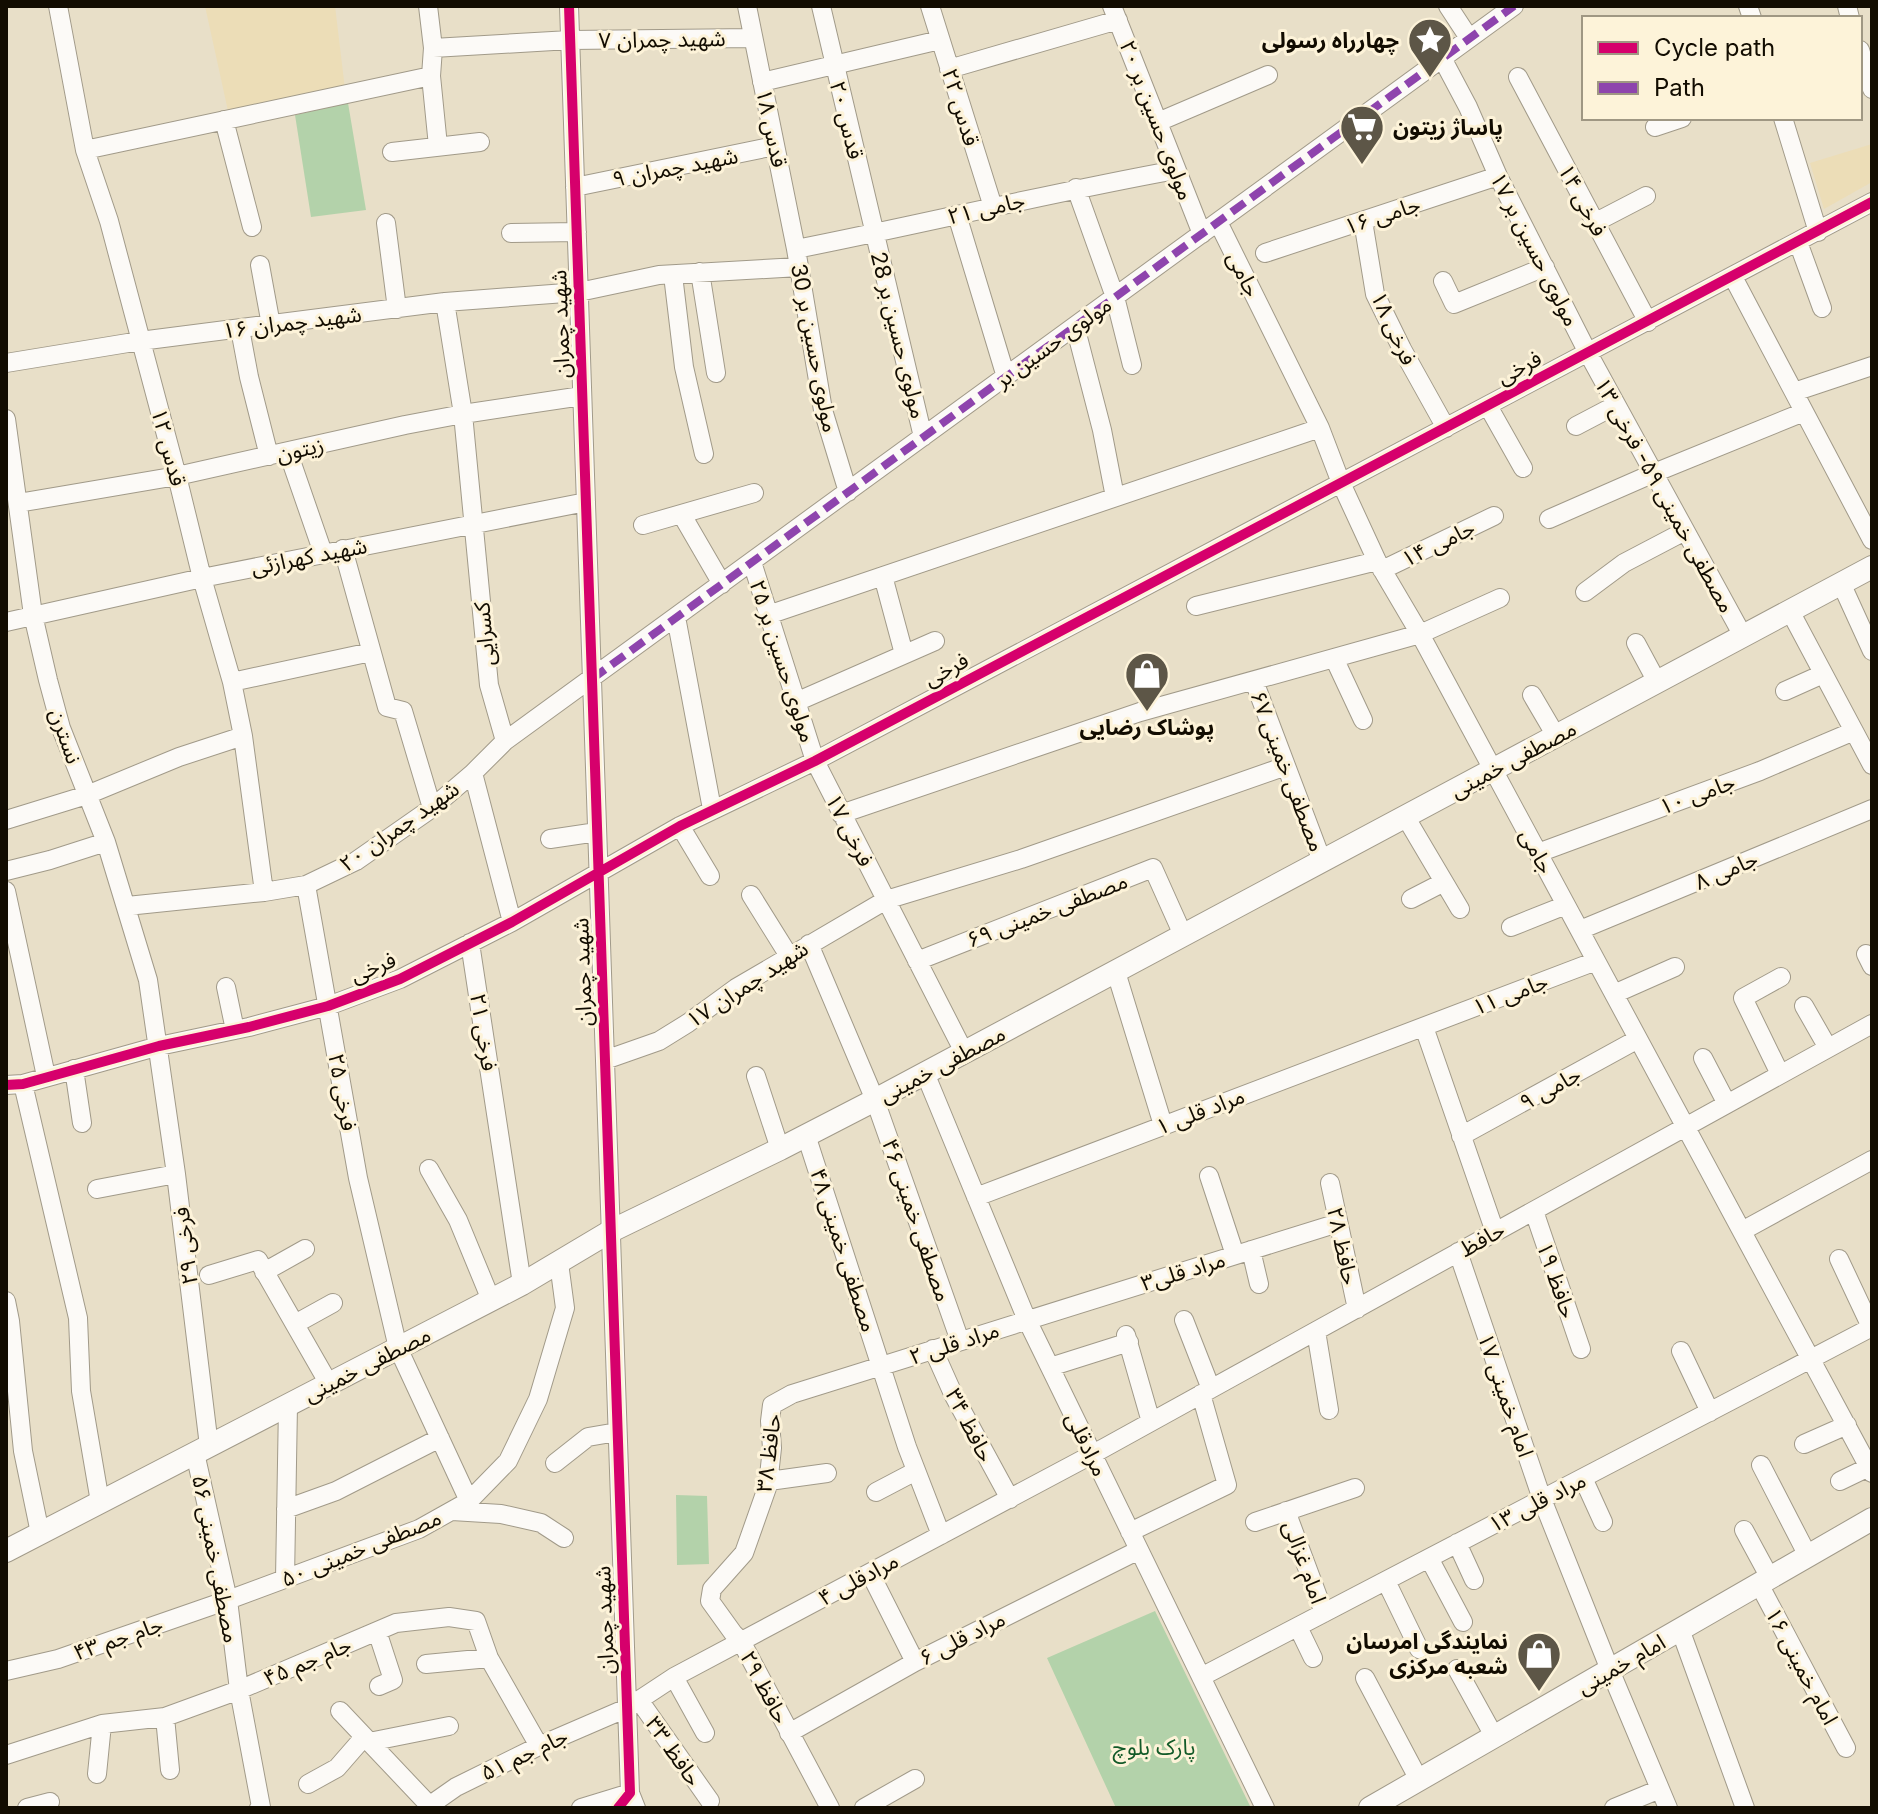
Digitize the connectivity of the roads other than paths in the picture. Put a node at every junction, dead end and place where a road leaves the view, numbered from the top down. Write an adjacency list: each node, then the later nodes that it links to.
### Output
1 (58, 6): 32 (street, قدس ۱۲)
2 (428, 6): 14 (street)
3 (569, 6): 12 (street, شهید چمران)
4 (747, 6): 10 (street, قدس ۱۸)
5 (821, 6): 17 (street, قدس ۲۰)
6 (930, 6): 13 (street, قدس ۲۲)
7 (1448, 6): 11 (street)
8 (1504, 9): 11 (street, مولوی حسین بر)
9 (1115, 13): 18 (street); 27 (street, مولوی حسین بر ۲۰)
10 (753, 38): 12 (street, شهید چمران ۷); 22 (street, قدس ۱۸)
11 (1469, 38): 16 (street, مولوی حسین بر)
12 (570, 40): 14 (street, شهید چمران ۷); 36 (street, شهید چمران)
13 (940, 40): 17 (street); 18 (street, قدس ۲۲)
14 (433, 48): 20 (street)
15 (1862, 56): 23 (street)
16 (1442, 58): 35 (street, مولوی حسین بر ۱۷); 43 (street, مولوی حسین بر)
17 (833, 65): 22 (street); 50 (street, قدس ۲۰)
18 (949, 69): 40 (street, قدس ۲۲)
19 (1268, 75): 27 (street)
20 (431, 76): 24 (street); 30 (street)
21 (1518, 77): 45 (street, فرخی ۱۴)
22 (762, 82): 31 (street, قدس ۱۸)
23 (1872, 89)
24 (224, 120): 32 (street); 46 (street)
25 (1676, 120): 28 (street)
26 (1784, 120): 48 (street)
27 (1158, 122): 34 (street, مولوی حسین بر ۲۰)
28 (1655, 127)
29 (480, 142): 30 (street)
30 (438, 146): 33 (street)
31 (775, 146): 36 (street, شهید چمران ۹); 54 (street, قدس ۱۸)
32 (85, 150): 70 (street, قدس ۱۲)
33 (392, 152)
34 (1176, 170): 37 (street, جامی ۲۱); 51 (street, مولوی حسین بر ۲۰)
35 (1498, 176): 42 (street, جامی ۱۶); 56 (street, مولوی حسین بر ۱۷)
36 (575, 187): 47 (street, شهید چمران)
37 (1076, 188): 40 (street, جامی ۲۱); 62 (street)
38 (1646, 196): 45 (street)
39 (1872, 202): 48 (street, فرخی)
40 (993, 207): 41 (street, جامی ۲۱)
41 (957, 215): 50 (street, جامی ۲۱); 76 (street)
42 (1363, 221): 53 (street, جامی ۱۶); 86 (street, فرخی ۱۸)
43 (1218, 222): 51 (street, مولوی حسین بر); 85 (street, جامی)
44 (386, 223): 65 (street)
45 (1594, 223): 66 (street, فرخی ۱۴)
46 (252, 227)
47 (577, 232): 49 (street); 61 (street, شهید چمران)
48 (1818, 232): 52 (street, فرخی)
49 (511, 233)
50 (874, 234): 54 (street, جامی ۲۱); 87 (street, مولوی حسین بر 28)
51 (1202, 234): 62 (street, مولوی حسین بر)
52 (1798, 242): 59 (street, فرخی); 64 (street)
53 (1265, 253)
54 (798, 258): 57 (street, جامی ۲۱); 94 (street, مولوی حسین بر 30)
55 (260, 265): 67 (street)
56 (1545, 267): 60 (street); 71 (street, مولوی حسین بر ۱۷)
57 (700, 272): 58 (street, شهید چمران ۱۶); 75 (street)
58 (673, 275): 61 (street, شهید چمران ۱۶); 89 (street)
59 (1733, 277): 66 (street, فرخی); 77 (street)
60 (1443, 281)
61 (579, 292): 63 (street, شهید چمران ۱۶); 78 (street, شهید چمران)
62 (1115, 297): 68 (street, مولوی حسین بر); 73 (street)
63 (445, 302): 65 (street, شهید چمران ۱۶); 82 (street, کسرایی)
64 (1822, 308)
65 (397, 309): 67 (street, شهید چمران ۱۶)
66 (1648, 322): 71 (street, فرخی)
67 (271, 325): 69 (street, شهید چمران ۱۶)
68 (1075, 326): 76 (street, مولوی حسین بر); 96 (street)
69 (240, 329): 70 (street, شهید چمران ۱۶); 88 (street)
70 (140, 341): 72 (street, شهید چمران ۱۶); 92 (street, قدس ۱۲)
71 (1588, 353): 79 (street, مصطفی خمینی ۵۹- فرخی ۱۳); 80 (street, فرخی)
72 (6, 363)
73 (1132, 365)
74 (1872, 366): 77 (street)
75 (716, 373)
76 (1006, 377): 87 (street, مولوی حسین بر)
77 (1794, 392): 81 (street)
78 (582, 396): 82 (street, زیتون); 97 (street, شهید چمران)
79 (1616, 405): 84 (street); 91 (street, مصطفی خمینی ۵۹- فرخی ۱۳)
80 (1488, 406): 86 (street, فرخی); 90 (street)
81 (1804, 412): 91 (street); 105 (street)
82 (463, 414): 88 (street, زیتون); 102 (street, کسرایی)
83 (6, 419): 98 (street, نسترن)
84 (1576, 426)
85 (1320, 428): 93 (street, جامی); 96 (street)
86 (1446, 428): 93 (street, فرخی)
87 (923, 437): 94 (street, مولوی حسین بر)
88 (279, 454): 92 (street, زیتون); 107 (street)
89 (704, 454)
90 (1523, 468)
91 (1654, 473): 101 (street); 104 (street, مصطفی خمینی ۵۹- فرخی ۱۳)
92 (177, 476): 98 (street, زیتون); 113 (street, قدس ۱۲)
93 (1341, 483): 110 (street, جامی); 145 (street, فرخی)
94 (848, 492): 109 (street, مولوی حسین بر)
95 (754, 493): 99 (street)
96 (1115, 497): 112 (street)
97 (586, 502): 102 (street, شهید کهرازئی); 133 (street, شهید چمران)
98 (18, 503): 108 (street, نسترن)
99 (682, 515): 103 (street); 115 (street)
100 (1494, 516): 110 (street, جامی ۱۴)
101 (1549, 519)
102 (474, 524): 106 (street, شهید کهرازئی); 144 (street, کسرایی)
103 (643, 525)
104 (1685, 531): 116 (street); 125 (street, مصطفی خمینی ۵۹- فرخی ۱۳)
105 (1872, 540)
106 (343, 549): 107 (street, شهید کهرازئی); 129 (street)
107 (323, 553): 113 (street, شهید کهرازئی)
108 (15, 554): 120 (street, نسترن)
109 (752, 562): 115 (street, مولوی حسین بر); 121 (street, مولوی حسین بر ۲۵)
110 (1379, 566): 118 (street, جامی ۱۴); 124 (street, جامی)
111 (1872, 567): 114 (main road, مصطفی خمینی)
112 (883, 576): 121 (street); 130 (street)
113 (202, 578): 120 (street, شهید کهرازئی); 135 (street, قدس ۱۲)
114 (1841, 583): 119 (main road, مصطفی خمینی); 128 (street)
115 (722, 584): 122 (street, مولوی حسین بر)
116 (1585, 592)
117 (1500, 598): 124 (street)
118 (1196, 606)
119 (1790, 611): 125 (main road, مصطفی خمینی); 132 (street)
120 (33, 615): 123 (street, شهید کهرازئی); 150 (street, نسترن)
121 (768, 615): 139 (street, مولوی حسین بر ۲۵)
122 (676, 617): 133 (street, مولوی حسین بر); 152 (street)
123 (6, 622)
124 (1420, 634): 131 (street); 148 (street, جامی)
125 (1743, 636): 136 (main road, مصطفی خمینی)
126 (935, 641): 130 (street)
127 (1636, 643): 136 (street)
128 (1872, 651)
129 (371, 652): 135 (street); 151 (street)
130 (904, 654): 139 (street)
131 (1334, 658): 134 (street); 140 (street)
132 (1823, 674): 137 (street); 141 (street)
133 (592, 679): 144 (street, شهید چمران ۲۰); 158 (street, شهید چمران)
134 (1254, 681): 147 (street, مصطفی خمینی ۶۷); 154 (street)
135 (232, 682): 142 (street, قدس ۱۲)
136 (1657, 682): 143 (main road, مصطفی خمینی)
137 (1785, 691)
138 (1532, 695): 143 (street)
139 (796, 702): 145 (street, مولوی حسین بر ۲۵)
140 (1363, 720)
141 (1854, 731): 146 (street); 161 (street, جامی ۱۰)
142 (243, 736): 150 (street); 169 (street, قدس ۱۲)
143 (1556, 736): 148 (main road, مصطفی خمینی)
144 (505, 741): 149 (street, شهید چمران ۲۰)
145 (815, 761): 152 (street, فرخی); 154 (street, فرخی ۱۷)
146 (1872, 765)
147 (1286, 766): 162 (street, مصطفی خمینی ۶۷); 172 (street, شهید چمران ۱۷)
148 (1493, 770): 155 (main road, مصطفی خمینی); 161 (street, جامی)
149 (473, 773): 151 (street, شهید چمران ۲۰); 176 (street)
150 (87, 795): 156 (street); 160 (street, نسترن)
151 (432, 808): 167 (street, شهید چمران ۲۰)
152 (712, 809): 157 (street, فرخی)
153 (1872, 809): 178 (street, جامی ۸)
154 (841, 814): 172 (street, فرخی ۱۷)
155 (1405, 816): 162 (main road, مصطفی خمینی); 166 (street)
156 (6, 820)
157 (680, 826): 164 (street, فرخی); 165 (street)
158 (597, 832): 159 (street); 164 (street, شهید چمران)
159 (550, 839)
160 (106, 842): 163 (street); 174 (street, نسترن)
161 (1538, 853): 173 (street, جامی)
162 (1322, 861): 179 (main road, مصطفی خمینی)
163 (6, 871)
164 (598, 872): 176 (street, فرخی); 200 (street, شهید چمران)
165 (710, 876)
166 (1444, 882): 171 (street); 175 (street)
167 (306, 885): 169 (street, شهید چمران ۲۰); 190 (street, فرخی ۲۵)
168 (6, 891): 204 (street)
169 (264, 892): 174 (street, شهید چمران ۲۰)
170 (751, 895): 182 (street)
171 (1411, 899)
172 (886, 900): 181 (street, شهید چمران ۱۷); 183 (street, فرخی ۱۷)
173 (1566, 905): 177 (street); 178 (street, جامی)
174 (127, 906): 196 (street, نسترن)
175 (1460, 909)
176 (512, 922): 180 (street, فرخی)
177 (1511, 927)
178 (1580, 930): 184 (street, جامی)
179 (1183, 935): 183 (street, مصطفی خمینی ۶۹); 186 (main road, مصطفی خمینی)
180 (470, 943): 190 (street, فرخی); 234 (street, فرخی ۲۱)
181 (809, 944): 182 (street, شهید چمران ۱۷); 207 (street, مصطفی خمینی ۴۶)
182 (789, 956): 200 (street, شهید چمران ۱۷)
183 (917, 961): 198 (street, فرخی ۱۷)
184 (1596, 961): 189 (street, جامی); 193 (street, جامی ۱۱)
185 (1675, 967): 189 (street)
186 (1116, 972): 198 (main road, مصطفی خمینی); 210 (street)
187 (1781, 977): 203 (street)
188 (226, 987): 194 (street)
189 (1614, 994): 195 (street, جامی)
190 (328, 1006): 194 (street, فرخی); 246 (street, فرخی ۲۵)
191 (1804, 1006): 197 (street)
192 (1872, 1024): 197 (street, حافظ)
193 (1424, 1027): 210 (street, مراد قلی ۱); 213 (street)
194 (235, 1030): 196 (street, فرخی)
195 (1638, 1039): 211 (street, جامی); 213 (street, جامی ۹)
196 (159, 1046): 201 (street, فرخی); 217 (street, فرخی ۲۹)
197 (1828, 1048): 203 (street, حافظ)
198 (964, 1052): 202 (main road, مصطفی خمینی)
199 (1703, 1058): 208 (street)
200 (605, 1060): 224 (street, شهید چمران)
201 (74, 1069): 204 (street, فرخی); 209 (street)
202 (925, 1073): 207 (main road, مصطفی خمینی); 221 (street, مرادقلی)
203 (1780, 1074): 208 (street, حافظ)
204 (46, 1076): 206 (street, فرخی)
205 (756, 1076): 214 (street)
206 (14, 1084): 279 (street)
207 (875, 1100): 212 (main road, مصطفی خمینی); 245 (street, مصطفی خمینی ۴۶)
208 (1727, 1104): 211 (street, حافظ)
209 (82, 1123)
210 (1163, 1125): 221 (street, مراد قلی ۱)
211 (1686, 1127): 222 (street, حافظ); 225 (street, جامی)
212 (806, 1135): 214 (main road, مصطفی خمینی); 251 (street, مصطفی خمینی ۴۸)
213 (1461, 1136): 226 (street)
214 (780, 1149): 224 (main road, مصطفی خمینی)
215 (1872, 1160): 225 (street)
216 (429, 1169): 236 (street)
217 (176, 1174): 220 (street); 264 (street, فرخی ۲۹)
218 (1209, 1176): 229 (street)
219 (1330, 1183): 223 (street, حافظ ۲۸)
220 (97, 1189)
221 (976, 1197): 240 (street, مرادقلی)
222 (1534, 1211): 226 (street, حافظ); 248 (street, حافظ ۱۹)
223 (1338, 1223): 229 (street, مراد قلی۳); 239 (street, حافظ ۲۸)
224 (611, 1231): 231 (main road, مصطفی خمینی); 261 (street, شهید چمران)
225 (1742, 1231): 250 (street, جامی)
226 (1495, 1232): 228 (street, حافظ)
227 (305, 1249): 232 (street)
228 (1458, 1252): 239 (street, حافظ); 277 (street, امام خمینی ۱۷)
229 (1243, 1253): 235 (street); 240 (street, مراد قلی۳)
230 (1839, 1259): 243 (street)
231 (559, 1263): 234 (main road, مصطفی خمینی); 278 (street, مصطفی خمینی ۵۰)
232 (264, 1272): 233 (street); 242 (street)
233 (209, 1275)
234 (522, 1284): 236 (main road, مصطفی خمینی)
235 (1259, 1284)
236 (491, 1300): 246 (main road, مصطفی خمینی)
237 (6, 1301): 288 (street)
238 (333, 1303): 242 (street)
239 (1357, 1309): 244 (street, حافظ)
240 (1027, 1320): 245 (street, مراد قلی ۲); 252 (street, مرادقلی)
241 (1184, 1320): 254 (street)
242 (295, 1324): 253 (street)
243 (1871, 1327): 250 (street, مراد قلی ۱۳)
244 (1316, 1331): 254 (street, حافظ); 257 (street)
245 (960, 1341): 247 (street, مراد قلی ۲)
246 (398, 1348): 253 (main road, مصطفی خمینی); 262 (street, فرخی ۲۵)
247 (933, 1349): 251 (street, مراد قلی ۲); 276 (street, حافظ ۳۴)
248 (1581, 1349)
249 (1681, 1351): 258 (street)
250 (1811, 1360): 258 (street, مراد قلی ۱۳); 260 (street, جامی)
251 (882, 1366): 255 (street, مراد قلی ۲); 269 (street, مصطفی خمینی ۴۸)
252 (1050, 1367): 259 (street); 265 (street, مرادقلی)
253 (329, 1384): 256 (main road, مصطفی خمینی)
254 (1206, 1392): 259 (street, حافظ); 287 (street)
255 (792, 1394): 272 (street, حافظ ۳۸)
256 (288, 1405): 264 (main road, مصطفی خمینی); 280 (street)
257 (1329, 1410)
258 (1710, 1412): 271 (street, مراد قلی ۱۳)
259 (1151, 1422): 265 (street, حافظ)
260 (1847, 1425): 263 (street); 268 (street, جامی)
261 (617, 1432): 266 (street); 321 (street, شهید چمران)
262 (440, 1438): 278 (street, فرخی ۲۵); 280 (street)
263 (1804, 1444)
264 (202, 1449): 279 (main road, مصطفی خمینی); 301 (street, مصطفی خمینی ۵۶)
265 (1093, 1454): 276 (street, مرادقلی ۴); 287 (street, مرادقلی)
266 (555, 1463)
267 (1761, 1465): 294 (street)
268 (1870, 1470): 273 (street)
269 (916, 1471): 275 (street); 289 (street, مصطفی خمینی ۴۸)
270 (827, 1473): 272 (street)
271 (1583, 1478): 277 (street, مراد قلی ۱۳); 285 (street)
272 (769, 1481): 307 (street, حافظ ۳۸)
273 (1840, 1481)
274 (1355, 1488): 282 (street)
275 (876, 1492)
276 (1010, 1499): 289 (street, مرادقلی ۴)
277 (1542, 1499): 291 (street, مراد قلی ۱۳); 314 (street, امام خمینی ۱۷)
278 (469, 1501): 281 (street, مصطفی خمینی ۵۰)
279 (100, 1502): 288 (main road, مصطفی خمینی)
280 (286, 1509): 297 (street)
281 (452, 1511): 290 (street); 297 (street, مصطفی خمینی ۵۰)
282 (1286, 1511): 284 (street); 302 (street, امام غزالی)
283 (1872, 1520): 294 (main road, امام خمینی)
284 (1255, 1522)
285 (1603, 1522)
286 (1744, 1530): 300 (street, امام خمینی ۱۶)
287 (1130, 1532): 292 (street, مرادقلی)
288 (40, 1533): 293 (main road, مصطفی خمینی)
289 (941, 1535): 296 (street, مرادقلی ۴)
290 (564, 1538)
291 (1457, 1543): 295 (street, مراد قلی ۱۳); 298 (street)
292 (1139, 1550): 311 (street, مراد قلی ۶); 317 (street, مرادقلی)
293 (6, 1551)
294 (1808, 1556): 300 (main road, امام خمینی)
295 (1429, 1558): 299 (street, مراد قلی ۱۳); 303 (street)
296 (870, 1573): 307 (street, مرادقلی ۴); 311 (street)
297 (285, 1579): 301 (street, مصطفی خمینی ۵۰)
298 (1474, 1580)
299 (1386, 1581): 302 (street, مراد قلی ۱۳); 308 (street)
300 (1764, 1581): 305 (main road, امام خمینی); 331 (street, امام خمینی ۱۶)
301 (228, 1600): 315 (street, جام جم ۴۳); 320 (street, مصطفی خمینی ۵۶)
302 (1324, 1613): 304 (street, مراد قلی ۱۳)
303 (1463, 1622)
304 (1298, 1627): 310 (street); 317 (street, مراد قلی ۱۳)
305 (1680, 1629): 314 (main road, امام خمینی); 340 (street)
306 (377, 1631): 309 (street, جام جم ۴۵); 319 (street); 320 (street, جام جم ۴۵)
307 (741, 1641): 316 (street, مرادقلی ۴); 327 (street, حافظ ۲۹)
308 (1419, 1649)
309 (489, 1658): 312 (street); 330 (street, جام جم ۴۵)
310 (1313, 1658)
311 (915, 1662): 327 (street, مراد قلی ۶)
312 (426, 1664)
313 (1457, 1669): 328 (street)
314 (1610, 1670): 328 (main road, امام خمینی); 338 (street, امام خمینی ۱۷)
315 (6, 1671)
316 (674, 1677): 321 (street, مرادقلی ۴); 326 (street)
317 (1201, 1677): 351 (street, مرادقلی)
318 (1365, 1678): 336 (street)
319 (379, 1686)
320 (239, 1690): 323 (street, جام جم ۴۵); 346 (street, مصطفی خمینی ۵۶)
321 (633, 1704): 330 (street, جام جم ۵۱); 339 (street, شهید چمران); 341 (street, حافظ ۳۳)
322 (340, 1711): 329 (street)
323 (165, 1717): 324 (street, جام جم ۴۵); 333 (street)
324 (102, 1724): 332 (street, جام جم ۴۵); 334 (street)
325 (449, 1726): 329 (street)
326 (705, 1733)
327 (789, 1733): 349 (street, حافظ ۲۹)
328 (1494, 1736): 336 (main road, امام خمینی)
329 (367, 1739): 337 (street); 343 (street)
330 (539, 1746): 343 (street, جام جم ۵۱)
331 (1846, 1748)
332 (6, 1755)
333 (170, 1770)
334 (97, 1774)
335 (915, 1779): 350 (street)
336 (1419, 1780): 344 (main road, امام خمینی)
337 (308, 1784)
338 (1660, 1789): 352 (street); 353 (street, امام خمینی ۱۷)
339 (633, 1800): 347 (street); 348 (street)
340 (1742, 1800)
341 (710, 1801)
342 (50, 1802): 345 (street)
343 (428, 1806)
344 (1376, 1807)
345 (27, 1808)
346 (260, 1808)
347 (581, 1808)
348 (618, 1808)
349 (830, 1808)
350 (864, 1808)
351 (1265, 1808)
352 (1614, 1808)
353 (1668, 1808)

